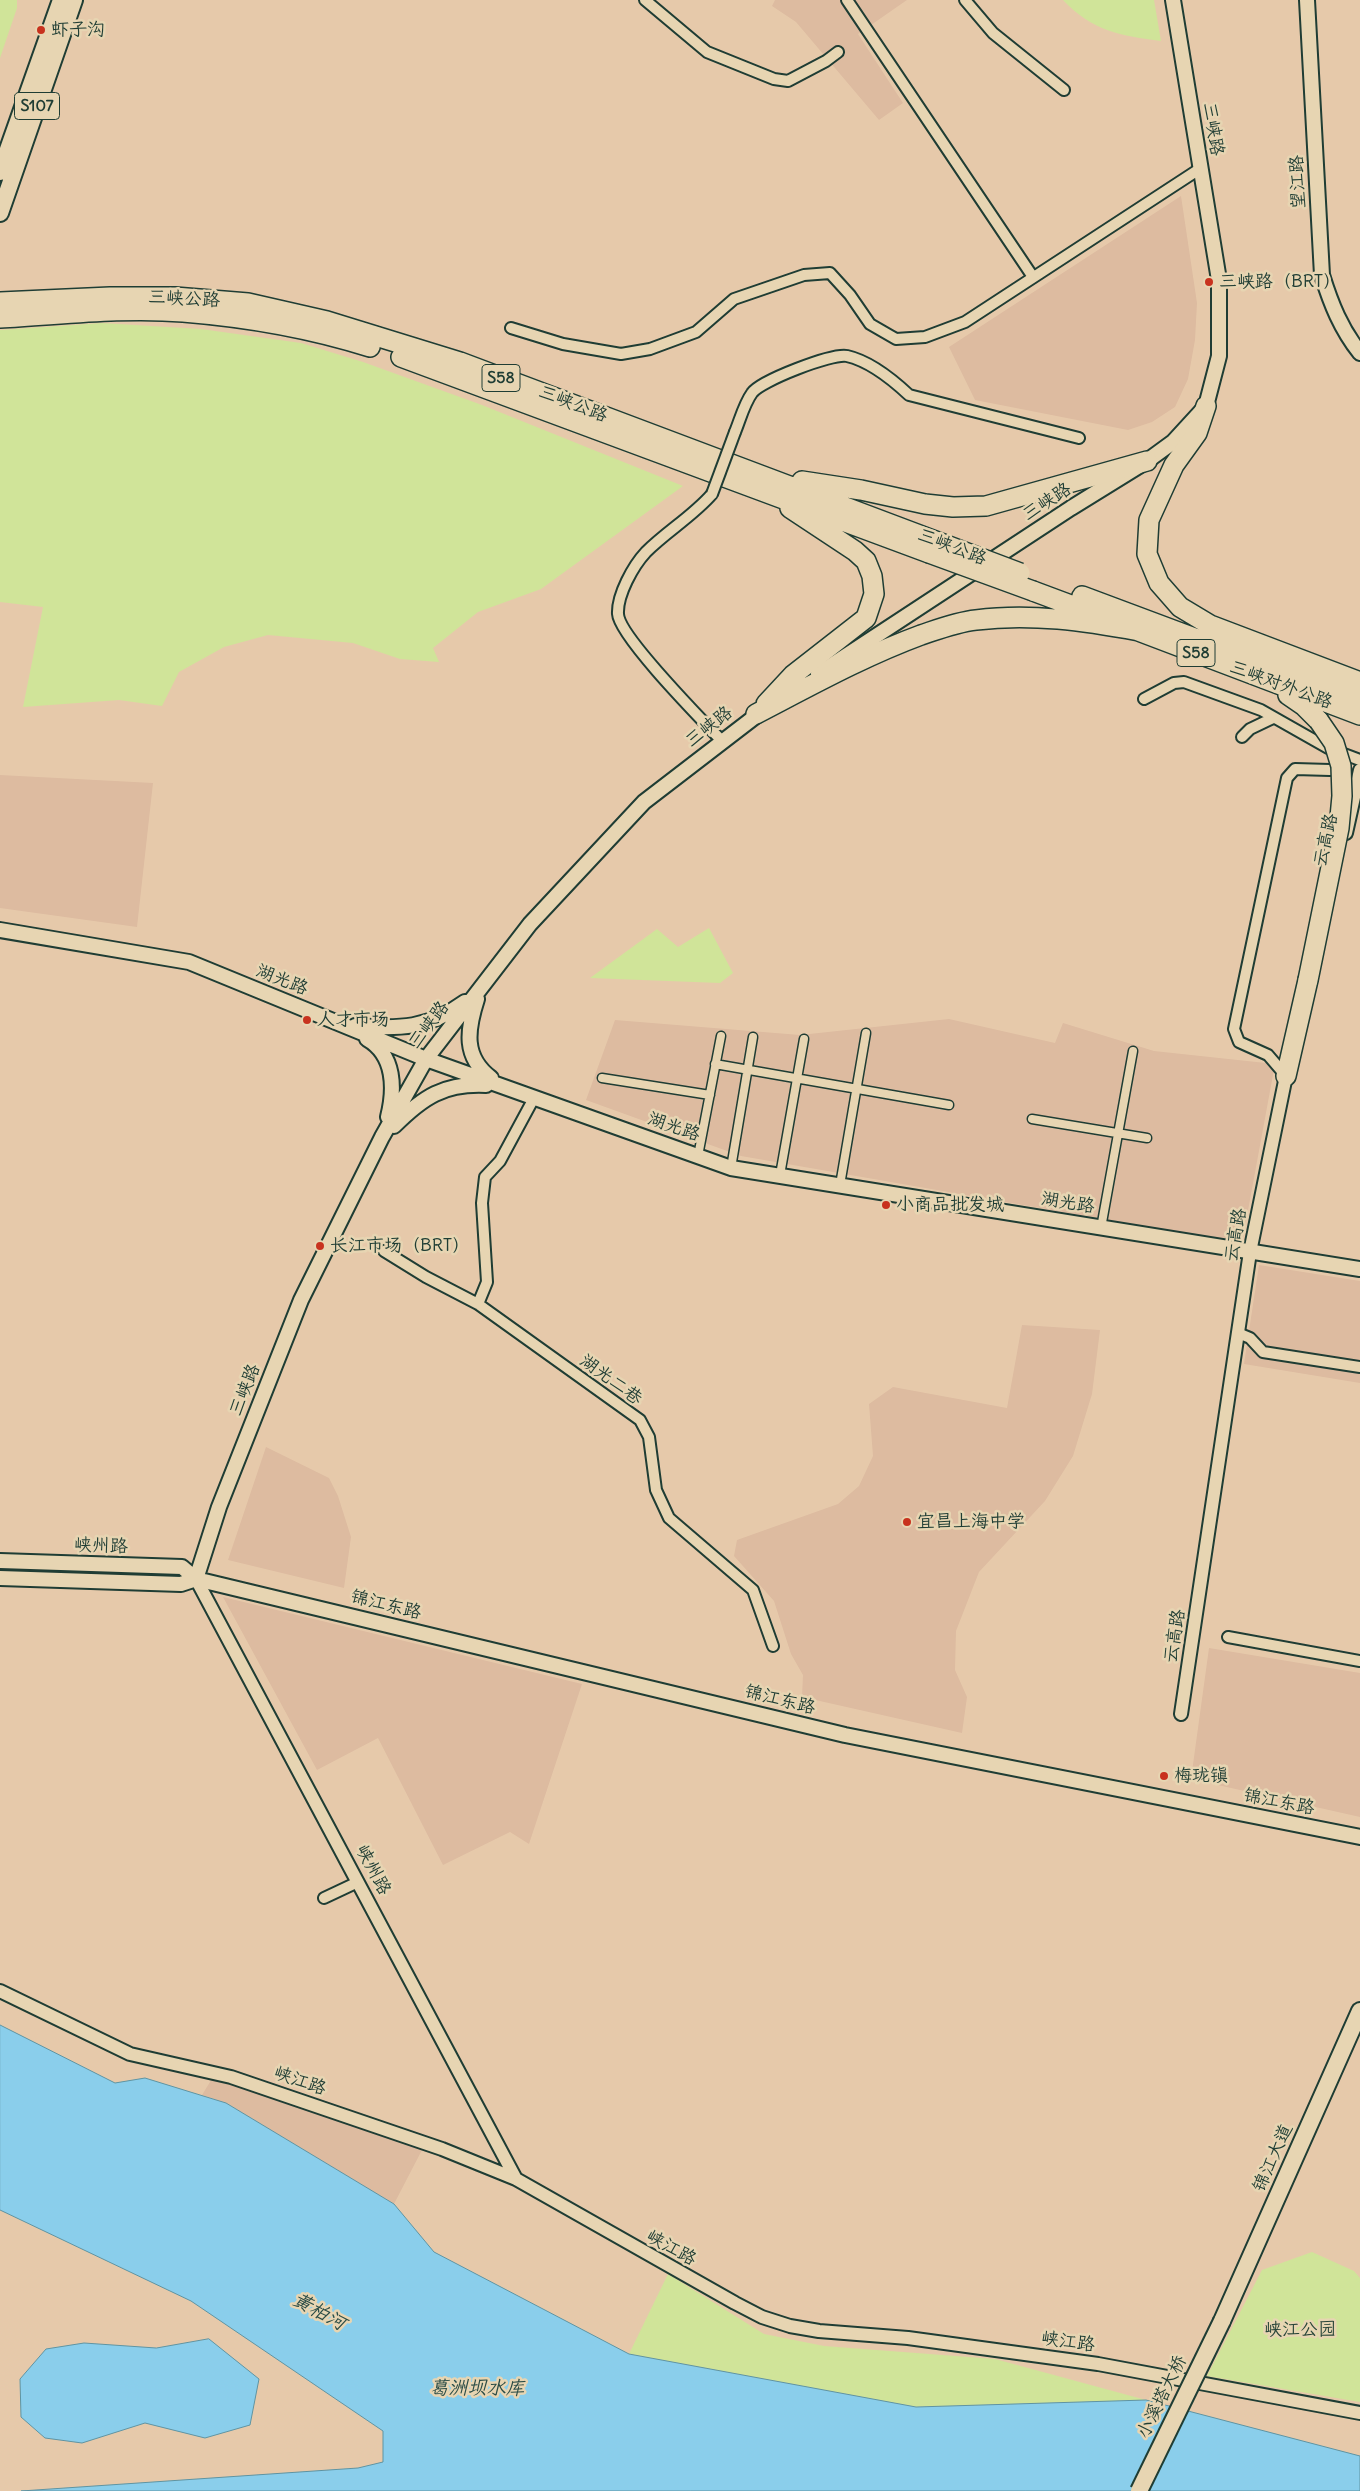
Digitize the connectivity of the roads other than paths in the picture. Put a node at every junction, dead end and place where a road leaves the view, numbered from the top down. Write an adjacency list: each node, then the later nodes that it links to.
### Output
1 (61, 0): 11 (main road)
2 (74, 0): 12 (main road, S107)
3 (645, 0): 8 (street)
4 (847, 0): 13 (street)
5 (965, 0): 9 (street)
6 (1173, 0): 10 (main road, 三峡路)
7 (1307, 0): 18 (main road, 望江路)
8 (838, 52)
9 (1064, 90)
10 (1201, 168): 13 (street); 20 (main road, 三峡路)
11 (0, 172)
12 (0, 212)
13 (1033, 277): 17 (street)
14 (0, 302): 15 (highway, 三峡公路 / S58)
15 (50, 307): 16 (highway, 三峡公路 / S58); 23 (highway, 三峡公路 / S58)
16 (0, 318)
17 (511, 328)
18 (1354, 336): 19 (main road, 望江路)
19 (1360, 353)
20 (1206, 406): 22 (main road, 三峡路); 27 (highway)
21 (1079, 438): 34 (street, bridge)
22 (1147, 461): 23 (highway); 30 (main road, 三峡路)
23 (764, 483): 24 (highway, 三峡公路 / S58, bridge); 30 (highway)
24 (1036, 586): 25 (highway, 三峡对外公路 / S58); 29 (highway, 三峡对外公路 / S58)
25 (1139, 631): 26 (highway, 三峡对外公路 / S58); 30 (highway)
26 (1264, 679): 31 (highway, 三峡对外公路 / S58); 49 (highway, bridge)
27 (1360, 682)
28 (1144, 699): 32 (street)
29 (1360, 700)
30 (756, 714): 34 (main road, 三峡路)
31 (1360, 715)
32 (1273, 718): 33 (street); 35 (street)
33 (1242, 737)
34 (722, 741): 39 (main road, 三峡路)
35 (1360, 760)
36 (1330, 770): 49 (street)
37 (1360, 770): 49 (street, 云高路)
38 (0, 930): 40 (main road, 湖光路)
39 (479, 990): 40 (main road); 46 (main road, 三峡路); 52 (main road)
40 (344, 1026): 46 (main road, 湖光路); 59 (main road)
41 (866, 1033): 53 (street)
42 (721, 1036): 47 (street)
43 (753, 1037): 48 (street)
44 (804, 1039): 51 (street)
45 (1134, 1051): 58 (street)
46 (426, 1059): 52 (main road, 湖光路); 59 (main road, 三峡路)
47 (716, 1064): 48 (street); 54 (street)
48 (748, 1070): 51 (street); 62 (street)
49 (1286, 1076): 67 (street, 云高路)
50 (602, 1078): 54 (street)
51 (797, 1078): 53 (street); 63 (street)
52 (502, 1086): 55 (main road, 湖光路); 59 (main road)
53 (857, 1089): 56 (street); 64 (street)
54 (710, 1095): 61 (street)
55 (534, 1098): 61 (main road, 湖光路); 69 (street)
56 (949, 1105)
57 (1032, 1120): 58 (street)
58 (1118, 1133): 60 (street); 65 (street)
59 (382, 1137): 74 (main road, 三峡路)
60 (1147, 1138)
61 (698, 1156): 62 (main road, 湖光路)
62 (731, 1168): 63 (main road, 湖光路)
63 (780, 1175): 64 (main road, 湖光路)
64 (840, 1185): 65 (main road, 湖光路)
65 (1101, 1228): 67 (main road, 湖光路)
66 (384, 1251): 69 (street, 湖光二巷)
67 (1250, 1252): 68 (main road, 湖光路); 70 (street, 云高路)
68 (1360, 1269)
69 (478, 1304): 76 (street, 湖光二巷)
70 (1238, 1333): 71 (street); 78 (street, 云高路)
71 (1360, 1367)
72 (0, 1561): 74 (main road, 峡州路)
73 (0, 1578): 74 (main road, 峡州路)
74 (196, 1579): 79 (main road, 锦江东路); 80 (street, 峡州路)
75 (1228, 1637): 77 (street)
76 (773, 1646)
77 (1360, 1661)
78 (1181, 1714)
79 (1360, 1837)
80 (358, 1882): 81 (street); 84 (street, 峡州路)
81 (324, 1898)
82 (0, 1991): 84 (street, 峡江路)
83 (1360, 2011): 85 (main road, 锦江大道)
84 (516, 2180): 86 (street, 峡江路)
85 (1222, 2320): 87 (main road, 小溪塔大桥, bridge)
86 (1360, 2413)
87 (1139, 2491)

